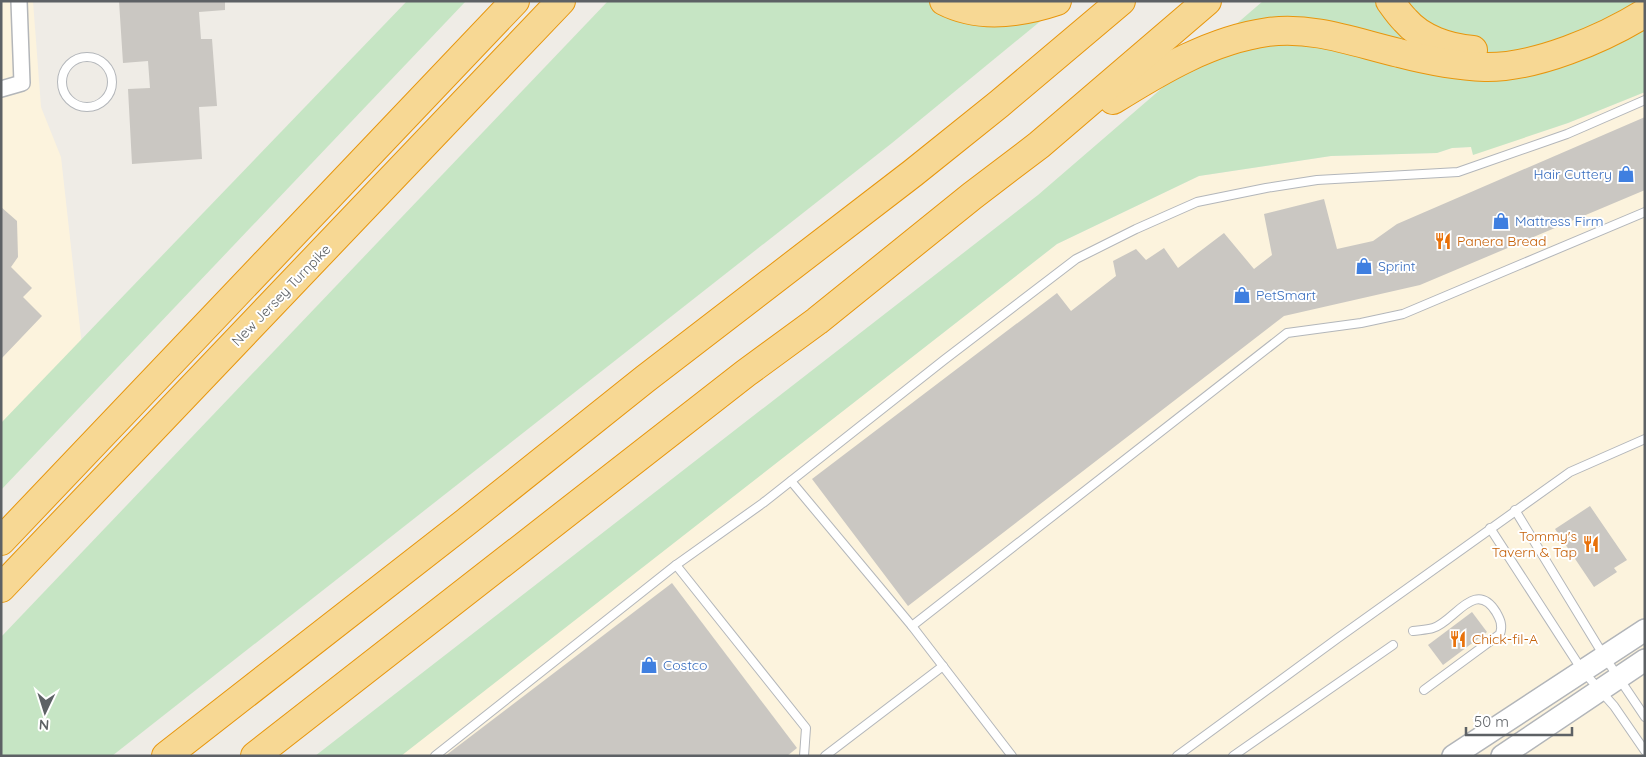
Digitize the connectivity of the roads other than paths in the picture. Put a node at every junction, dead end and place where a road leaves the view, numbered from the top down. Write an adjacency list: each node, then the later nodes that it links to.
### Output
1 (20, 1): 11 (street)
2 (515, 1): 20 (highway)
3 (561, 1): 22 (highway, New Jersey Turnpike)
4 (944, 1): 5 (highway)
5 (1057, 1)
6 (1122, 1): 36 (highway)
7 (1207, 1): 14 (highway)
8 (1390, 1): 9 (highway)
9 (1639, 1)
10 (1645, 13): 14 (highway)
11 (1, 88)
12 (1645, 100): 17 (lane)
13 (81, 107): 13 (lane)
14 (1039, 145): 37 (highway)
15 (1645, 212): 23 (lane)
16 (1645, 439): 18 (lane)
17 (791, 481): 21 (lane); 23 (lane)
18 (1515, 510): 19 (lane); 27 (lane)
19 (1490, 528): 30 (lane); 42 (lane)
20 (1, 541)
21 (676, 565): 38 (lane); 39 (lane)
22 (1, 588)
23 (912, 626): 29 (lane)
24 (1645, 630): 27 (main road)
25 (1413, 631): 32 (lane)
26 (1393, 645): 43 (lane)
27 (1604, 656): 30 (main road); 31 (lane)
28 (1645, 660): 31 (main road)
29 (943, 666): 40 (lane); 41 (lane)
30 (1582, 670): 33 (lane); 44 (main road)
31 (1618, 678): 33 (main road); 34 (lane)
32 (1424, 690)
33 (1600, 690): 35 (lane); 45 (main road)
34 (1645, 717)
35 (1645, 752)
36 (166, 756)
37 (255, 756)
38 (435, 756)
39 (804, 756)
40 (825, 756)
41 (1012, 756)
42 (1177, 756)
43 (1233, 756)
44 (1453, 756)
45 (1502, 756)

